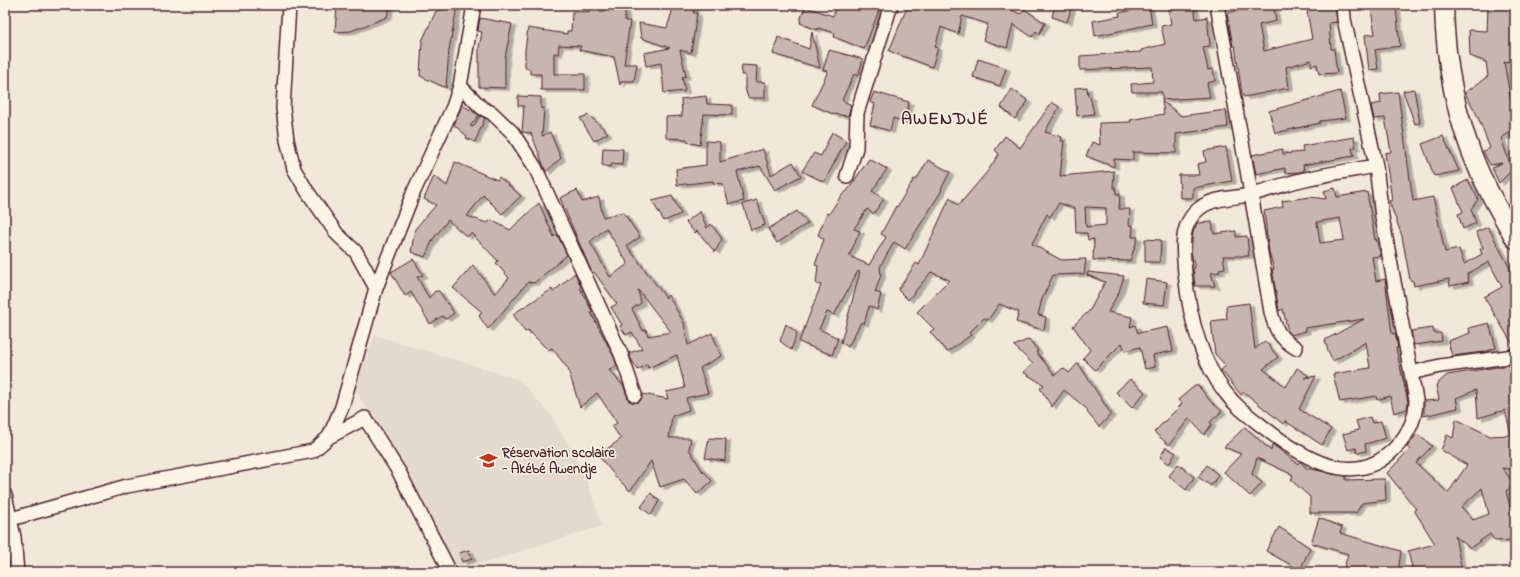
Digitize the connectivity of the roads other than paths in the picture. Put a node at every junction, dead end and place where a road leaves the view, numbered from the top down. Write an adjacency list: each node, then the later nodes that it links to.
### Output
1 (289, 5): 12 (street)
2 (474, 5): 7 (street)
3 (891, 5): 9 (street)
4 (1217, 5): 10 (street)
5 (1343, 5): 8 (street)
6 (1444, 5): 11 (main road)
7 (460, 86): 12 (street); 16 (street)
8 (1376, 166): 10 (street); 15 (street)
9 (847, 176)
10 (1251, 194): 13 (street); 15 (street)
11 (1515, 239)
12 (376, 288): 17 (street)
13 (1296, 348)
14 (1515, 356): 15 (street)
15 (1411, 373)
16 (635, 395)
17 (329, 437): 19 (street); 21 (street)
18 (5, 495): 19 (street)
19 (11, 519): 20 (street)
20 (17, 572)
21 (450, 572)

